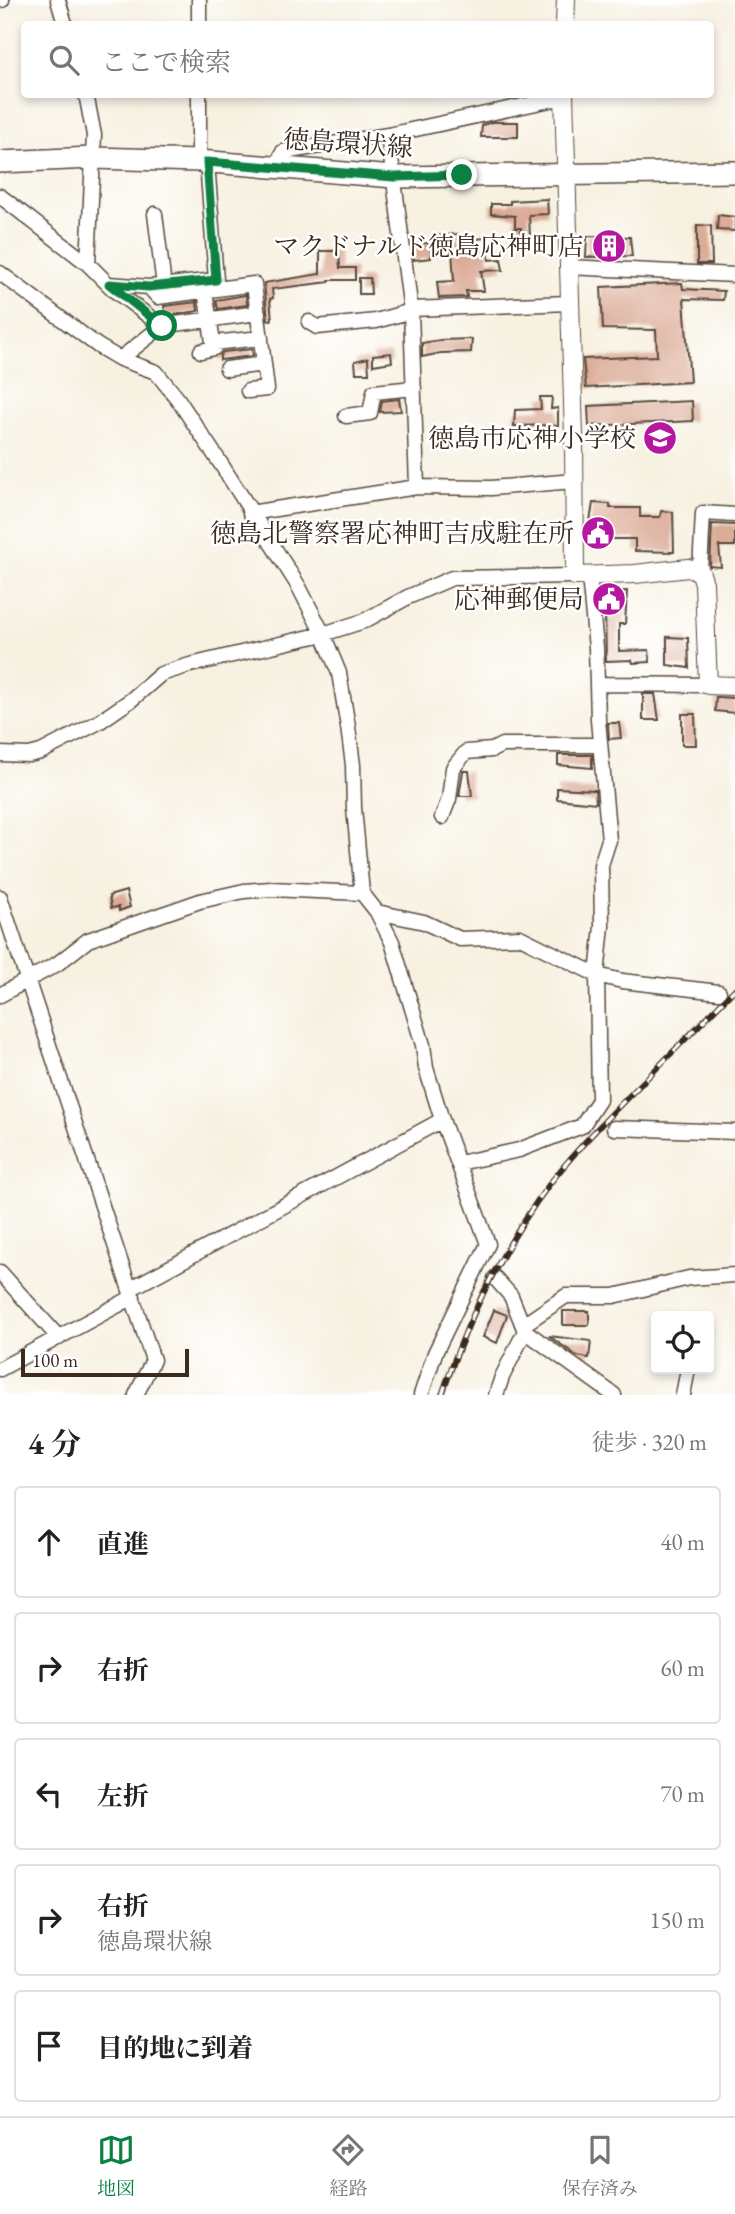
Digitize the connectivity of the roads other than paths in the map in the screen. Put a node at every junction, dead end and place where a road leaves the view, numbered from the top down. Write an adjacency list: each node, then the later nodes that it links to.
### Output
1 (58, 0): 4 (street)
2 (199, 0): 5 (street)
3 (566, 0): 6 (street)
4 (64, 21)
5 (199, 21)
6 (565, 21)
7 (87, 98): 12 (street)
8 (199, 98): 13 (street)
9 (555, 98): 11 (street)
10 (564, 98): 17 (street)
11 (388, 135): 15 (street); 18 (street)
12 (93, 158): 13 (main road, 徳島環状線); 14 (main road, 徳島環状線); 21 (street)
13 (203, 161): 15 (main road, 徳島環状線); 26 (street)
14 (0, 162)
15 (276, 167): 18 (main road, 徳島環状線)
16 (735, 172): 17 (main road, 徳島環状線)
17 (565, 175): 18 (main road, 徳島環状線); 22 (street)
18 (394, 177): 29 (street)
19 (0, 196): 21 (street)
20 (155, 214): 26 (street)
21 (88, 264): 25 (street)
22 (568, 267): 24 (street); 28 (street)
23 (0, 275): 35 (street)
24 (735, 275)
25 (109, 284): 26 (street); 35 (street)
26 (157, 286): 27 (street)
27 (205, 290): 30 (street); 31 (street)
28 (569, 303): 29 (street); 41 (street)
29 (411, 310): 32 (street); 38 (street)
30 (258, 313): 31 (street); 34 (street)
31 (209, 318): 33 (street); 34 (street)
32 (309, 322)
33 (174, 324)
34 (261, 338): 36 (street)
35 (120, 359): 43 (street)
36 (264, 364): 37 (street); 39 (street)
37 (227, 369)
38 (414, 388): 40 (street); 42 (street)
39 (248, 391)
40 (346, 416)
41 (574, 481): 42 (street); 46 (street)
42 (417, 487): 43 (street)
43 (250, 513): 47 (street)
44 (735, 515): 45 (street)
45 (700, 571): 46 (street); 49 (street)
46 (582, 576): 47 (street); 48 (street)
47 (323, 634): 52 (street); 54 (street)
48 (597, 684): 49 (street); 51 (street)
49 (708, 685): 50 (street)
50 (735, 686)
51 (600, 744): 53 (street); 57 (street)
52 (0, 754)
53 (442, 817)
54 (362, 893): 56 (street); 58 (street)
55 (0, 897): 58 (street)
56 (377, 912): 57 (street); 61 (street)
57 (597, 975): 59 (street); 64 (street)
58 (27, 980): 60 (street); 68 (street)
59 (719, 992)
60 (0, 995)
61 (442, 1120): 64 (street); 68 (street)
62 (614, 1128): 63 (street)
63 (735, 1132)
64 (459, 1163): 66 (street)
65 (0, 1272): 70 (street)
66 (486, 1274): 69 (street); 74 (street)
67 (735, 1275): 69 (street)
68 (132, 1293): 70 (street); 73 (street)
69 (524, 1328): 75 (street); 76 (street)
70 (59, 1338): 71 (street)
71 (0, 1369)
72 (687, 1374): 77 (street)
73 (136, 1395)
74 (421, 1395)
75 (495, 1395)
76 (614, 1395)
77 (683, 1395)

